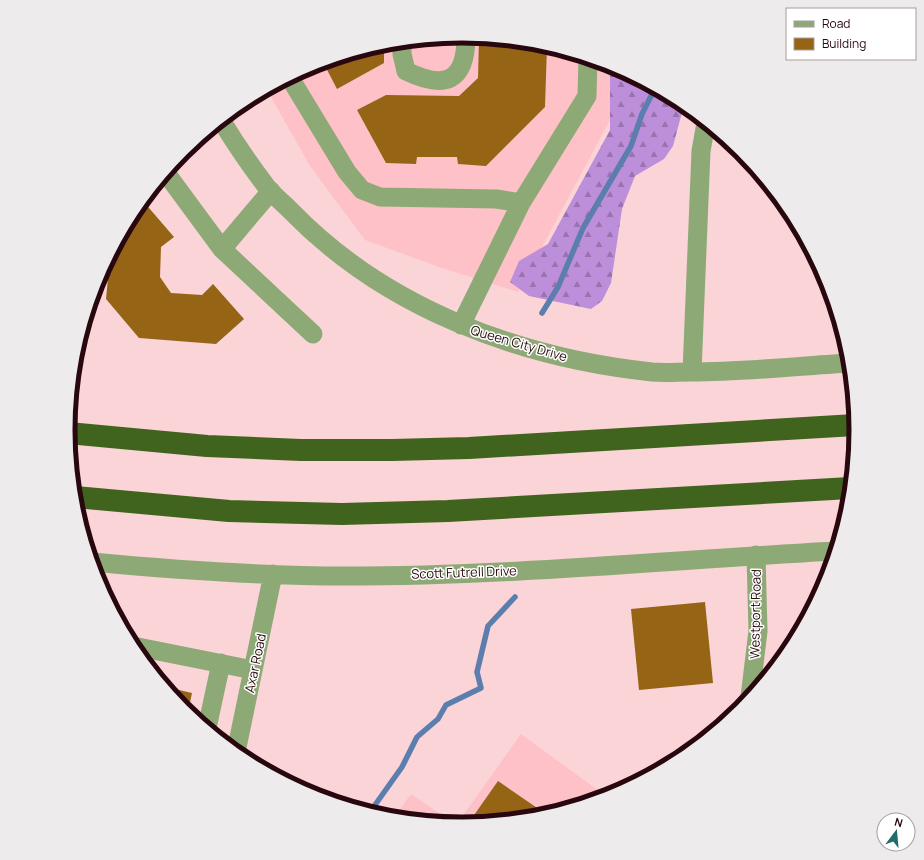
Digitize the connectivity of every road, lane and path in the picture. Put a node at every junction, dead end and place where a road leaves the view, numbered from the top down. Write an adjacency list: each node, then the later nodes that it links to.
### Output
1 (466, 43): 2 (street)
2 (402, 48)
3 (588, 65): 9 (street)
4 (293, 82): 9 (street)
5 (224, 125): 8 (street, Queen City Drive)
6 (705, 129): 14 (street)
7 (169, 177): 10 (street)
8 (271, 191): 10 (street); 11 (street, Queen City Drive)
9 (520, 203): 11 (street)
10 (222, 249): 12 (street)
11 (461, 325): 14 (street, Queen City Drive)
12 (313, 334)
13 (843, 363): 14 (street, Queen City Drive)
14 (692, 372)
15 (849, 425): 16 (highway)
16 (75, 434)
17 (845, 488): 18 (highway)
18 (81, 498)
19 (829, 551): 20 (street, Scott Futrell Drive)
20 (756, 555): 22 (street, Scott Futrell Drive); 26 (street, Westport Road)
21 (99, 563): 22 (street, Scott Futrell Drive)
22 (273, 574): 25 (street, Axar Road)
23 (142, 648): 24 (street)
24 (221, 663): 25 (street); 27 (street)
25 (253, 670): 28 (street, Axar Road)
26 (751, 687)
27 (208, 722)
28 (237, 745)

